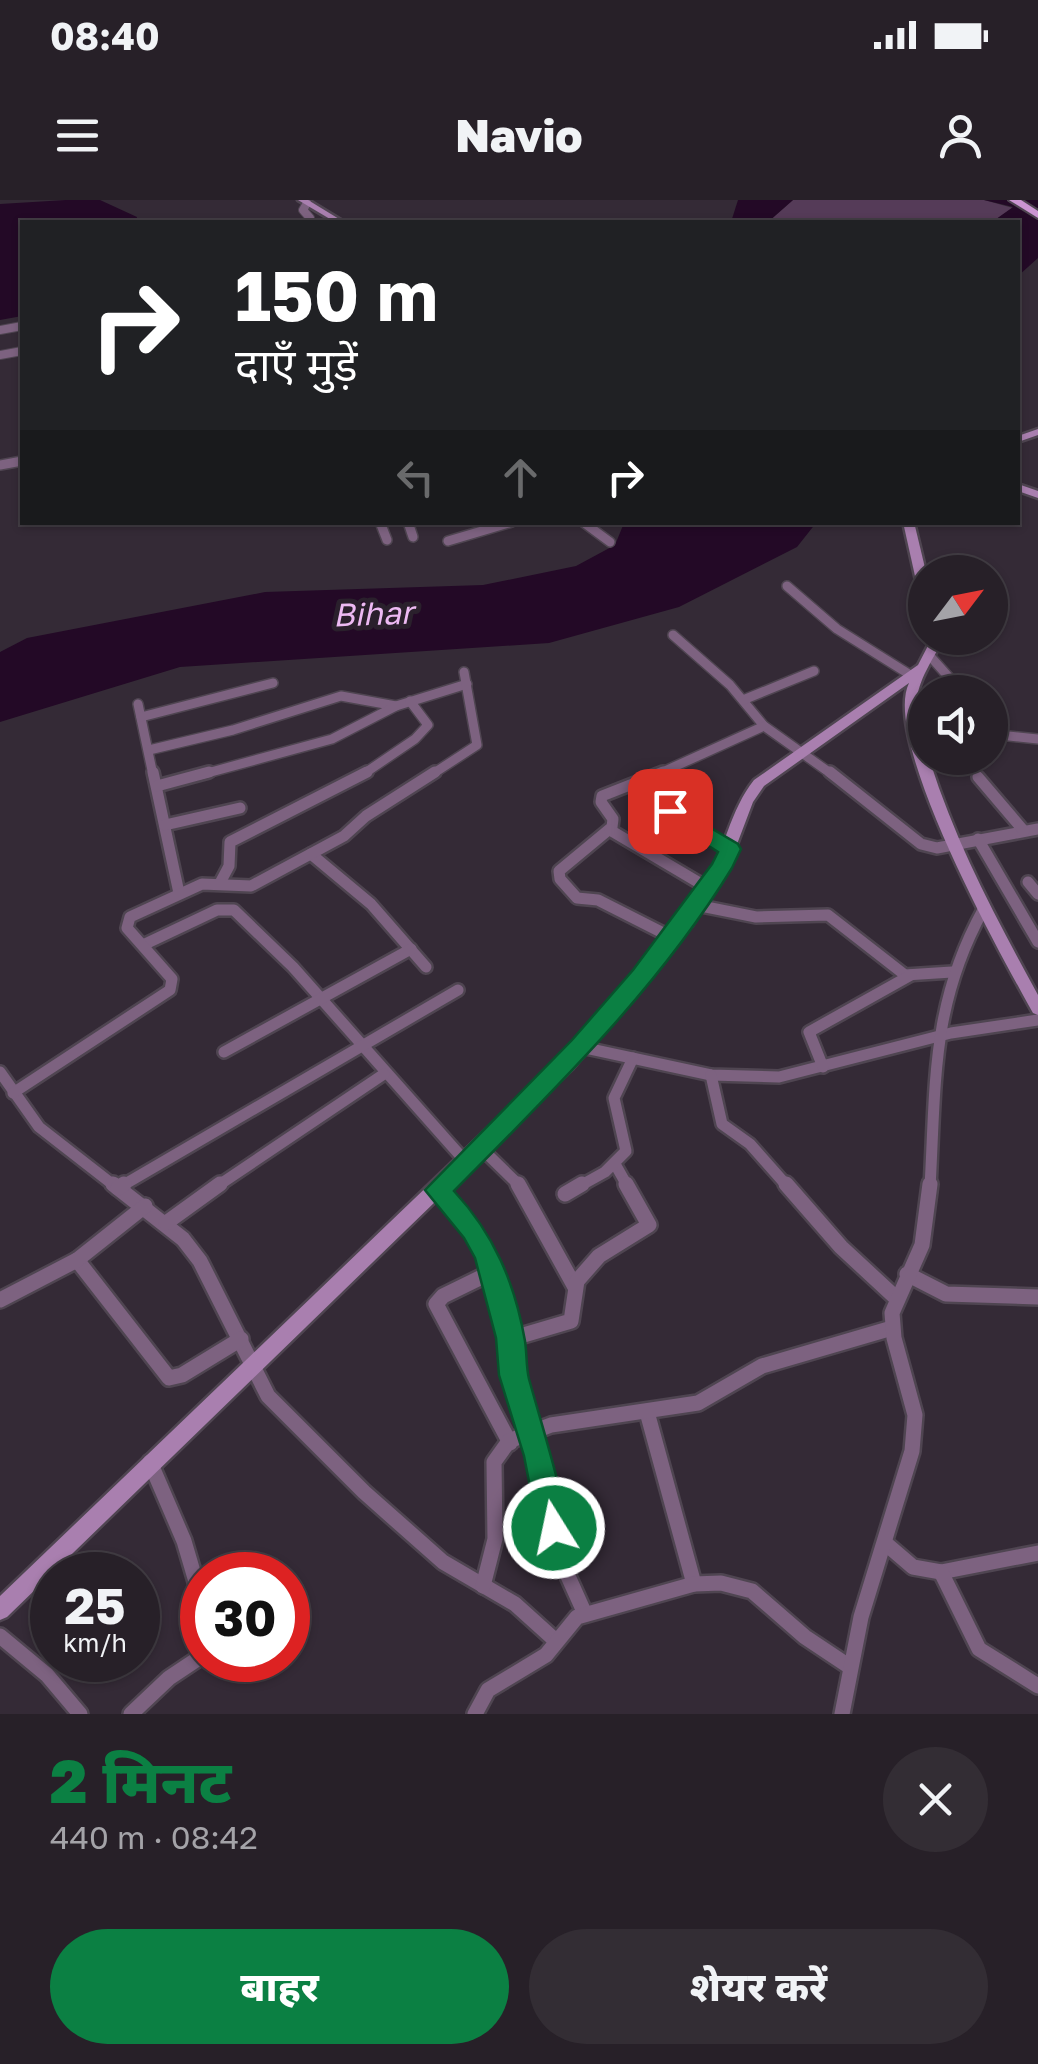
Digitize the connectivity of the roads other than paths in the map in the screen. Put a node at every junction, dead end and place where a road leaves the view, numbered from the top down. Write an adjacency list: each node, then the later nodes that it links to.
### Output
1 (1014, 200): 5 (main road)
2 (1026, 200): 4 (main road)
3 (305, 202): 6 (street)
4 (1038, 207)
5 (1038, 215)
6 (336, 220)
7 (381, 525): 13 (street)
8 (409, 525): 12 (street)
9 (588, 525): 15 (street)
10 (909, 525): 16 (street)
11 (483, 526): 14 (street)
12 (414, 536)
13 (387, 540)
14 (448, 540)
15 (610, 542)
16 (916, 555)
17 (787, 586): 20 (street)
18 (673, 635): 24 (street)
19 (929, 655): 20 (street)
20 (922, 667): 22 (street); 33 (street); 43 (street)
21 (814, 671): 24 (street)
22 (935, 675)
23 (273, 683): 28 (street)
24 (743, 700): 29 (street)
25 (410, 701): 27 (street); 45 (street); 47 (street)
26 (138, 704): 28 (street)
27 (396, 706): 32 (street); 35 (street)
28 (141, 717): 32 (street)
29 (764, 726): 33 (street); 40 (street)
30 (1008, 736): 31 (street)
31 (1038, 740)
32 (148, 750): 35 (street)
33 (804, 752): 43 (street); 44 (street)
34 (978, 777): 41 (street)
35 (157, 786): 38 (street)
36 (240, 808): 38 (street)
37 (670, 811): 44 (street)
38 (165, 825): 49 (street)
39 (1038, 829): 41 (street)
40 (610, 830): 48 (street); 53 (street)
41 (1024, 830): 42 (street)
42 (978, 839): 43 (street); 54 (street)
43 (953, 844): 52 (street)
44 (730, 849): 48 (street)
45 (311, 854): 47 (street); 56 (street)
46 (1028, 882): 50 (street)
47 (220, 883): 49 (street)
48 (708, 888): 51 (street)
49 (178, 893): 55 (street)
50 (1038, 894)
51 (696, 904): 53 (street); 59 (street)
52 (983, 910): 58 (street); 62 (street)
53 (672, 936): 66 (street)
54 (1038, 942)
55 (143, 945): 61 (street); 73 (street)
56 (411, 949): 57 (street); 61 (street)
57 (426, 967)
58 (952, 972): 59 (street); 64 (street)
59 (911, 975): 69 (street)
60 (458, 990): 65 (street)
61 (321, 998): 65 (street); 67 (street)
62 (1038, 1009)
63 (1038, 1020): 64 (street)
64 (936, 1037): 69 (street); 84 (street)
65 (360, 1044): 71 (street); 77 (street)
66 (580, 1047): 68 (street); 74 (street)
67 (224, 1052)
68 (633, 1058): 72 (street); 76 (street)
69 (823, 1067): 72 (street)
70 (0, 1072): 73 (street)
71 (384, 1074): 75 (street); 81 (street)
72 (712, 1074): 87 (street)
73 (14, 1093): 77 (street)
74 (481, 1148): 75 (street); 85 (street)
75 (466, 1162): 78 (street)
76 (615, 1164): 79 (street); 85 (street)
77 (118, 1188): 80 (street)
78 (438, 1190): 83 (street); 92 (street)
79 (566, 1194)
80 (144, 1206): 81 (street); 82 (street)
81 (166, 1223): 91 (street)
82 (77, 1260): 88 (street); 91 (street)
83 (492, 1272): 90 (street); 95 (street)
84 (907, 1274): 86 (street); 87 (street)
85 (574, 1287): 90 (street)
86 (1038, 1297)
87 (896, 1298): 89 (street)
88 (0, 1300)
89 (892, 1328): 93 (street); 97 (street)
90 (510, 1338): 94 (street)
91 (241, 1339): 92 (street)
92 (254, 1364): 96 (street); 102 (street)
93 (648, 1412): 94 (street); 101 (street)
94 (531, 1430): 95 (street); 104 (street)
95 (510, 1443): 102 (street)
96 (150, 1462): 98 (street); 103 (street)
97 (886, 1543): 100 (street); 107 (street)
98 (187, 1552)
99 (1038, 1553): 100 (street)
100 (941, 1572): 109 (street)
101 (694, 1584): 104 (street); 107 (street)
102 (483, 1586): 106 (street)
103 (0, 1610)
104 (585, 1614): 106 (street)
105 (0, 1636): 110 (street)
106 (556, 1641): 112 (street)
107 (850, 1667): 113 (street)
108 (180, 1671): 111 (street)
109 (1038, 1686)
110 (80, 1714)
111 (131, 1714)
112 (475, 1714)
113 (842, 1714)

